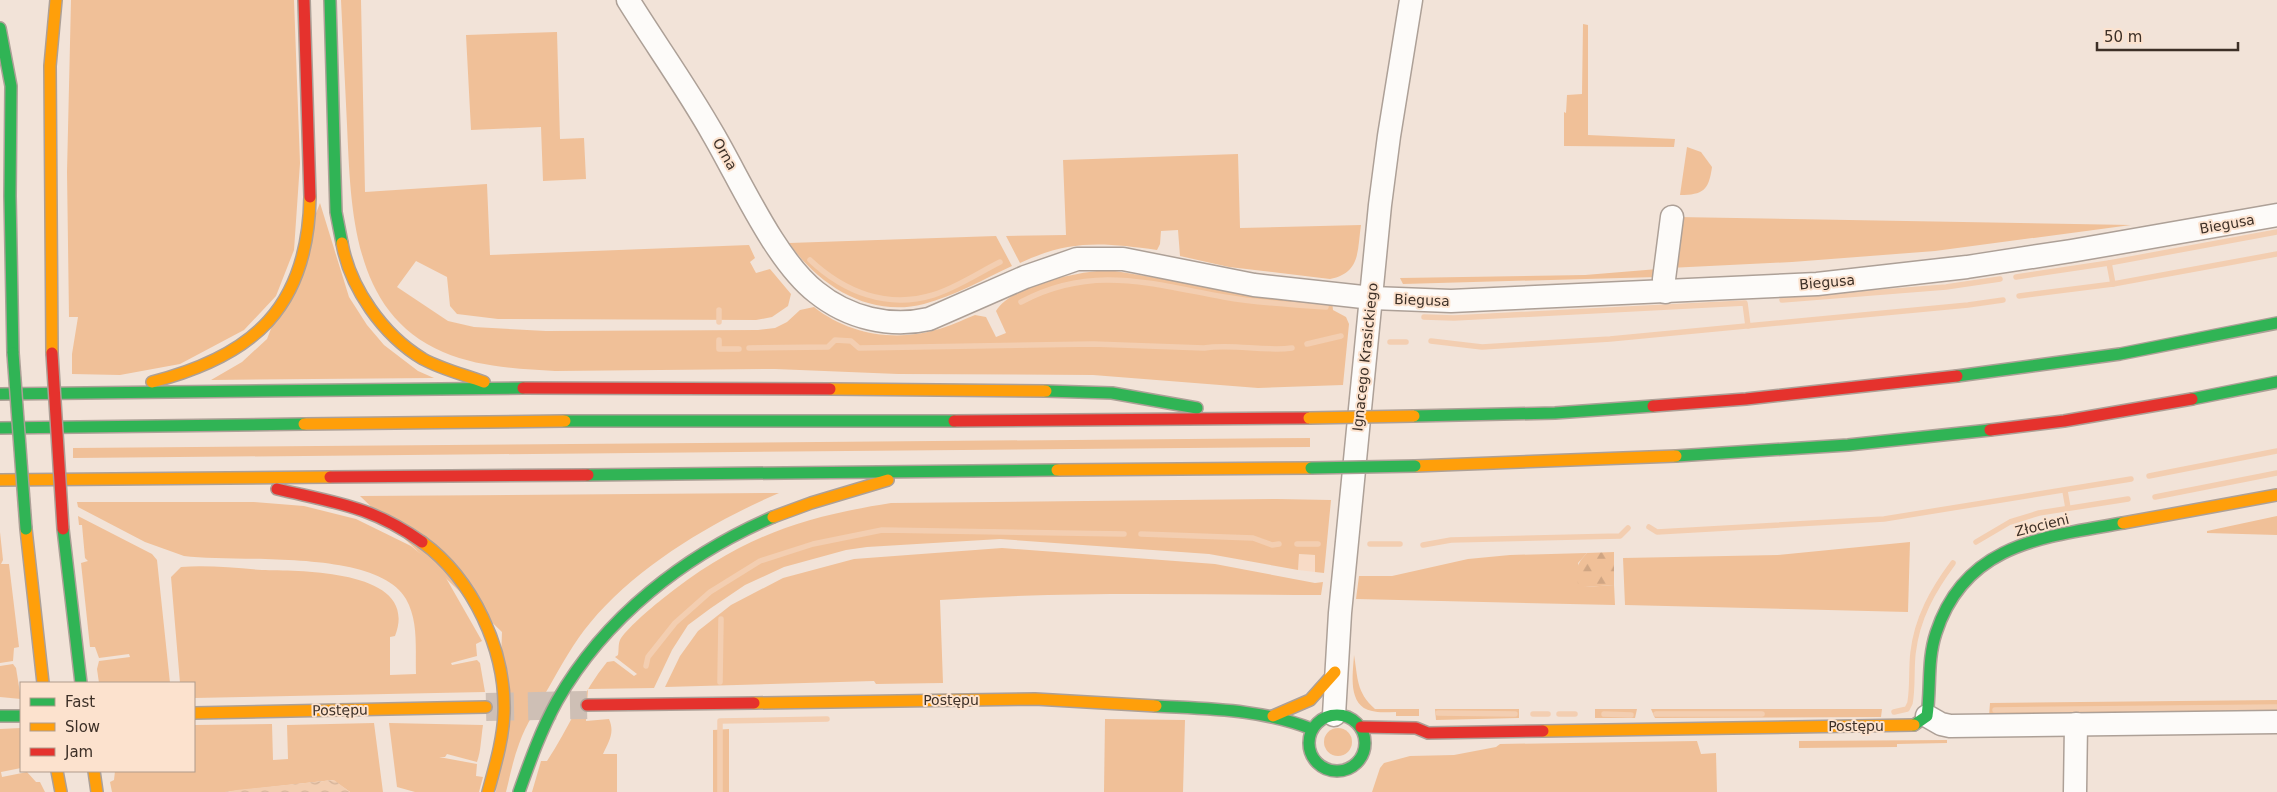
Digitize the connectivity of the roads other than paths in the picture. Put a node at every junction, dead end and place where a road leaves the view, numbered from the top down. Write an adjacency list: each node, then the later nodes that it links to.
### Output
1 (56, 0): 24 (main road, bridge)
2 (304, 0): 14 (main road)
3 (330, 0): 13 (main road)
4 (628, 0): 10 (street, Orna)
5 (1411, 0): 10 (street, Ignacego Krasickiego)
6 (0, 28): 23 (main road, bridge)
7 (2277, 215): 9 (street, Biegusa)
8 (1672, 217): 9 (street)
9 (1665, 292): 10 (street, Biegusa)
10 (1372, 298): 22 (street, Ignacego Krasickiego)
11 (2277, 322): 16 (main road, bridge)
12 (2277, 382): 18 (main road, bridge)
13 (505, 388): 14 (main road); 16 (main road)
14 (99, 393): 15 (main road)
15 (0, 394)
16 (1251, 418): 17 (main road)
17 (0, 428)
18 (918, 471): 19 (main road); 48 (main road)
19 (236, 479): 20 (main road); 47 (main road)
20 (0, 480)
21 (2277, 495): 32 (main road, Złocieni)
22 (1335, 672): 28 (street, Ignacego Krasickiego); 31 (main road)
23 (43, 682)
24 (81, 682)
25 (587, 705): 31 (main road, Postępu)
26 (486, 707): 27 (main road, Postępu)
27 (195, 713)
28 (1334, 715): 35 (main road); 36 (main road)
29 (0, 716): 30 (main road)
30 (20, 716)
31 (1273, 716): 36 (main road, Postępu)
32 (1927, 716): 34 (street); 37 (main road, Postępu)
33 (2277, 722): 34 (street)
34 (2076, 724): 49 (street)
35 (1361, 728): 37 (main road, Postępu); 40 (main road)
36 (1312, 729): 41 (main road)
37 (1428, 733): 38 (main road)
38 (1415, 741)
39 (1375, 747): 40 (main road)
40 (1363, 753): 41 (main road)
41 (1324, 768): 44 (main road)
42 (57, 772): 45 (main road)
43 (94, 772): 46 (main road)
44 (1327, 784)
45 (61, 792)
46 (97, 792)
47 (488, 792)
48 (519, 792)
49 (2075, 792)

